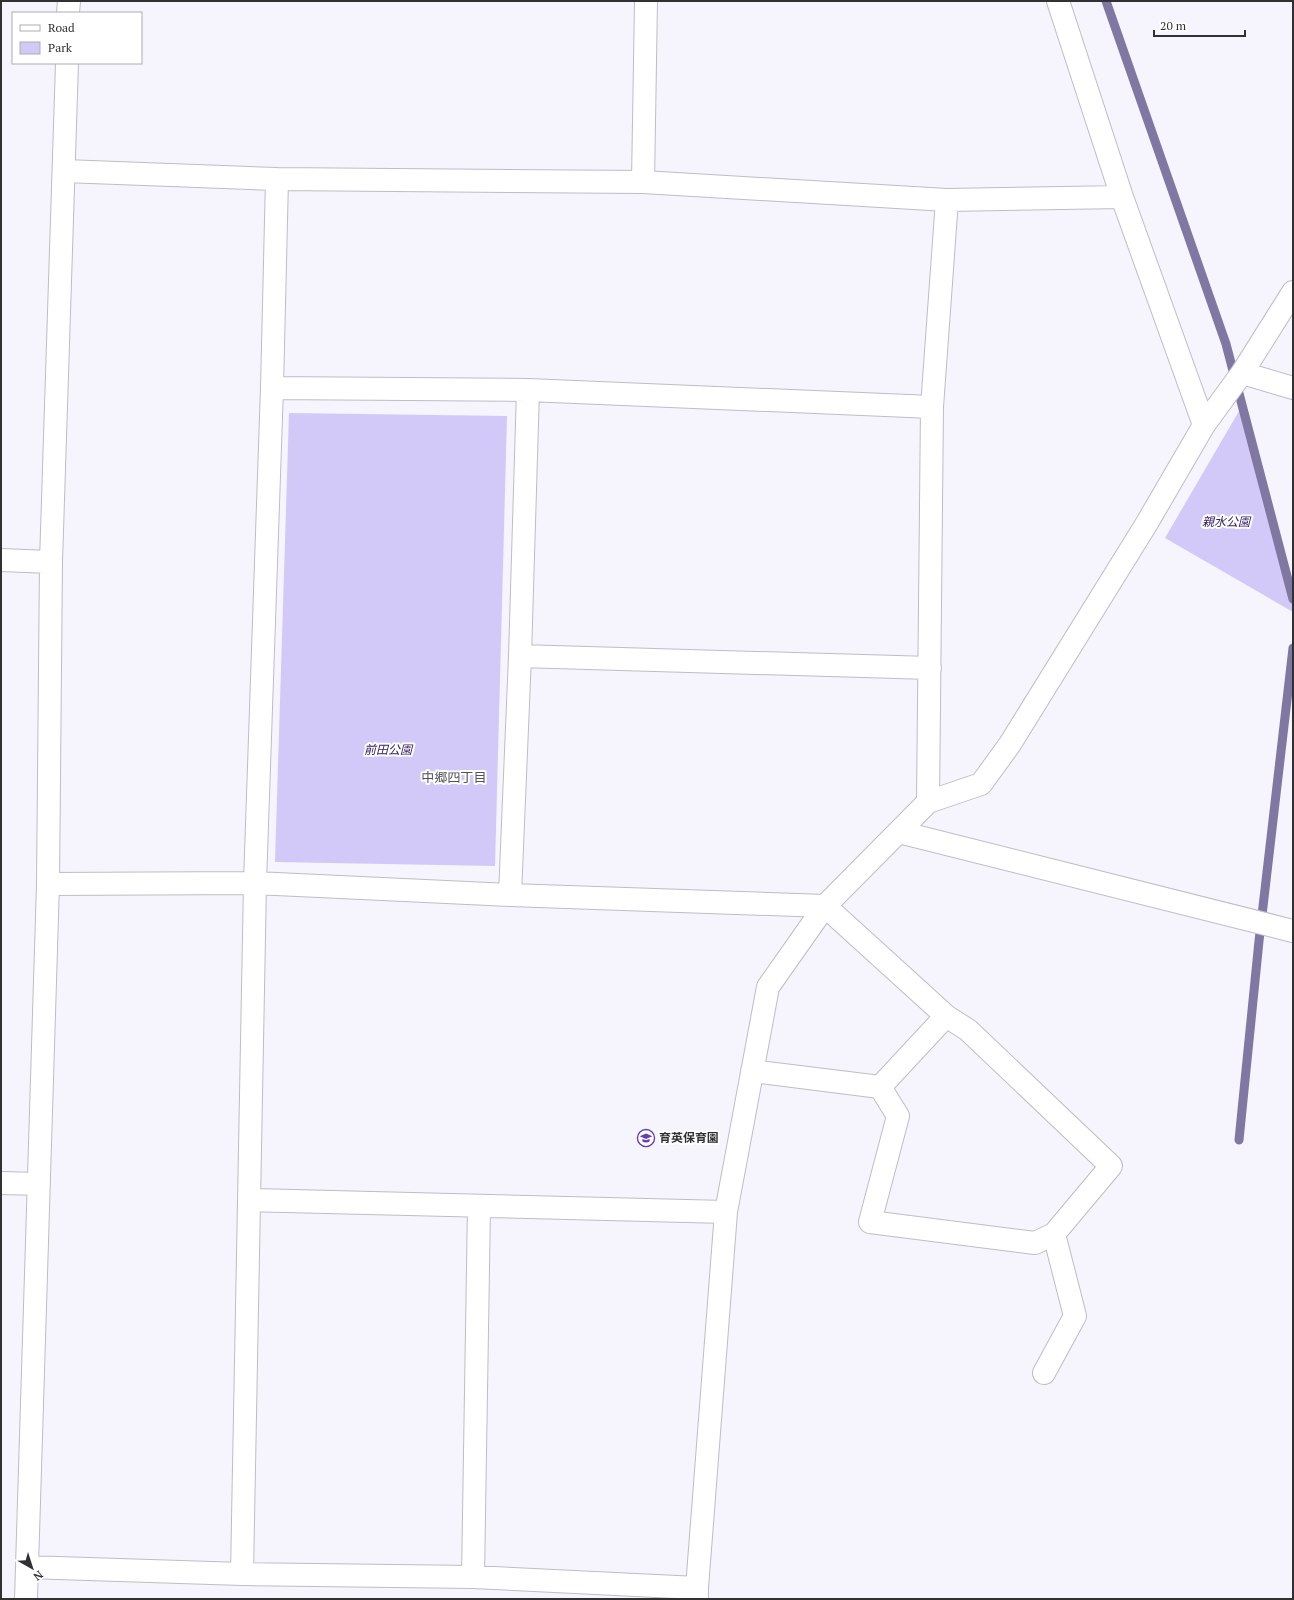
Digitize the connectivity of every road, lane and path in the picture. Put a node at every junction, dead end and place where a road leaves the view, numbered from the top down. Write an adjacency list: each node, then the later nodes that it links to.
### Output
1 (69, 1): 4 (street)
2 (646, 1): 8 (street)
3 (1058, 1): 9 (street)
4 (68, 12)
5 (67, 64): 6 (street)
6 (64, 171): 7 (street); 19 (street)
7 (277, 179): 8 (street); 13 (street)
8 (643, 182): 10 (street)
9 (1122, 197): 10 (street); 17 (street)
10 (947, 200): 16 (street)
11 (1293, 292): 12 (street)
12 (1242, 374): 14 (street); 17 (street)
13 (272, 388): 15 (street); 24 (street)
14 (1293, 388)
15 (528, 390): 16 (street); 20 (street)
16 (932, 407): 21 (street)
17 (1204, 425): 22 (street)
18 (1, 560): 19 (street)
19 (51, 562): 25 (street)
20 (520, 656): 21 (street); 26 (street)
21 (930, 668): 22 (street)
22 (928, 802): 23 (street)
23 (899, 832): 27 (street); 28 (street)
24 (255, 883): 25 (street); 26 (street); 34 (street)
25 (48, 884): 33 (street)
26 (510, 895): 27 (street)
27 (825, 906): 29 (street); 30 (street)
28 (1293, 931)
29 (946, 1016): 31 (street); 37 (street)
30 (752, 1070): 31 (street); 36 (street)
31 (880, 1087): 37 (street)
32 (1, 1183): 33 (street)
33 (39, 1184): 39 (street)
34 (249, 1200): 35 (street); 40 (street)
35 (479, 1206): 36 (street); 41 (street)
36 (726, 1212): 42 (street)
37 (1054, 1234): 38 (street)
38 (1044, 1373)
39 (27, 1567): 40 (street); 43 (street)
40 (242, 1574): 41 (street)
41 (473, 1577): 42 (street)
42 (697, 1593)
43 (26, 1599)

